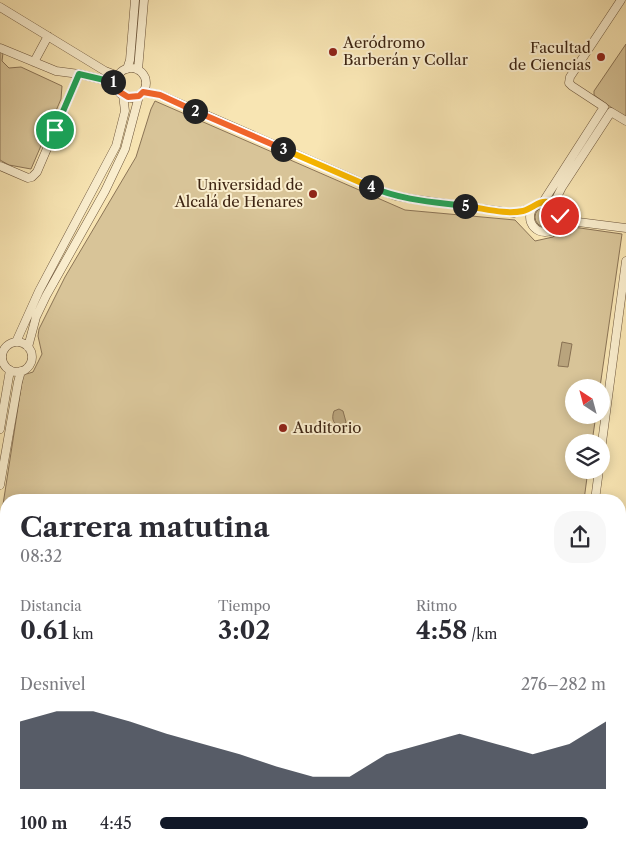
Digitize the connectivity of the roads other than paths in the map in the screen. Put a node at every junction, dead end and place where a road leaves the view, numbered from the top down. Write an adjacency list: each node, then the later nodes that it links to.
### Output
1 (135, 0): 8 (street)
2 (144, 0): 9 (street)
3 (621, 0): 16 (street)
4 (0, 7): 5 (street)
5 (48, 36): 7 (street); 11 (street)
6 (0, 48): 7 (street)
7 (34, 62): 10 (street)
8 (127, 68): 9 (street); 11 (street)
9 (138, 70): 12 (street)
10 (79, 74): 11 (street); 18 (street)
11 (117, 80): 14 (street)
12 (146, 81): 13 (street); 15 (street)
13 (141, 94): 14 (street); 15 (street); 32 (street)
14 (123, 95): 30 (street)
15 (160, 95): 22 (street)
16 (608, 109): 17 (street); 19 (street); 21 (street)
17 (626, 121)
18 (0, 166)
19 (543, 202): 20 (street); 21 (street)
20 (532, 208): 22 (street); 23 (street)
21 (557, 209): 24 (street); 25 (street)
22 (514, 213): 23 (street)
23 (530, 222): 25 (street)
24 (578, 222): 25 (street); 26 (street)
25 (556, 226)
26 (626, 228)
27 (626, 261): 28 (street)
28 (616, 335): 29 (street); 37 (street)
29 (626, 337)
30 (16, 342): 31 (street); 32 (street)
31 (3, 346): 33 (street)
32 (28, 347): 35 (street)
33 (1, 361): 34 (street)
34 (10, 370): 35 (street); 36 (street)
35 (21, 371): 39 (street)
36 (0, 429)
37 (603, 434)
38 (598, 479): 40 (street)
39 (0, 485)
40 (596, 494)

